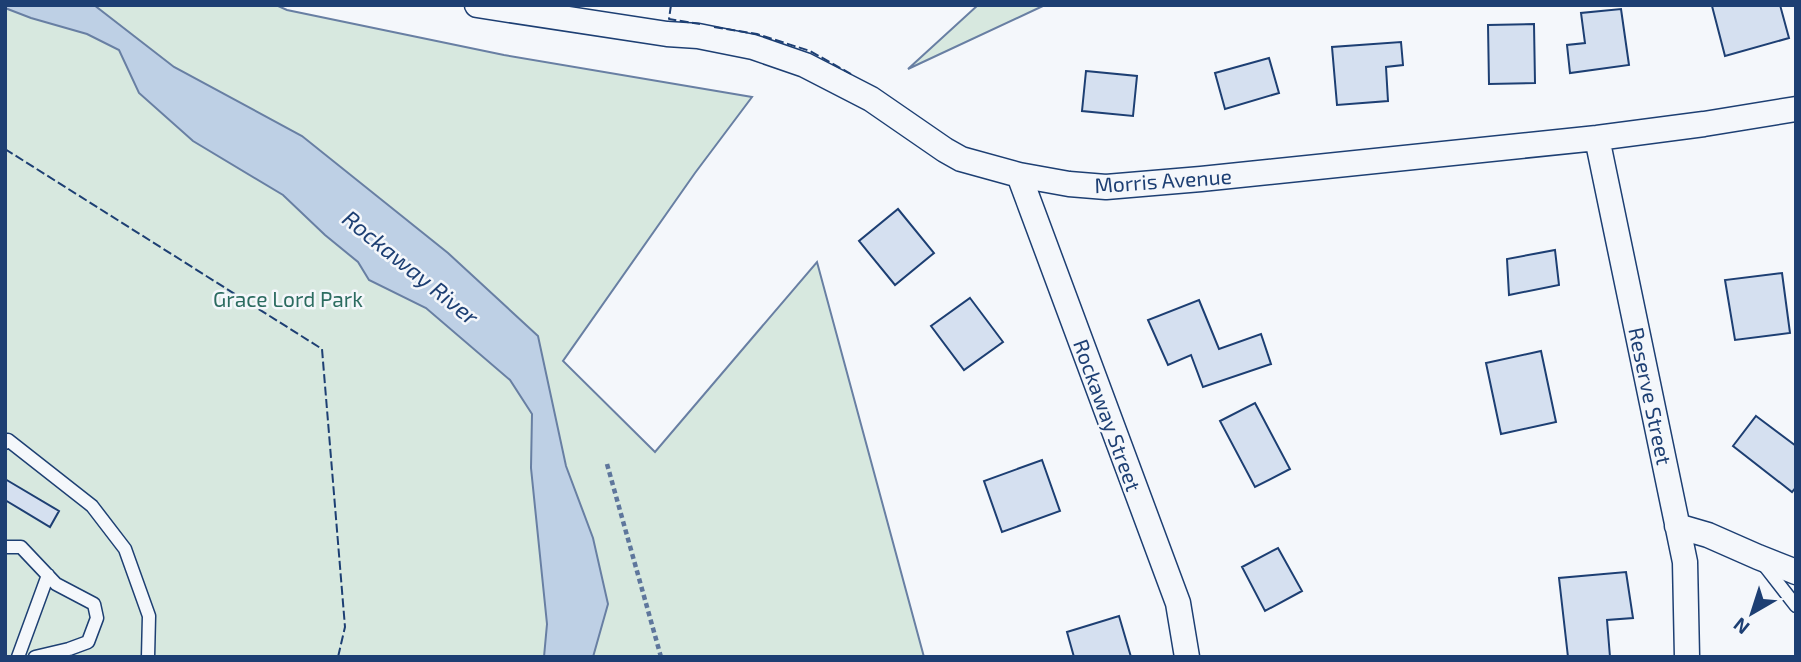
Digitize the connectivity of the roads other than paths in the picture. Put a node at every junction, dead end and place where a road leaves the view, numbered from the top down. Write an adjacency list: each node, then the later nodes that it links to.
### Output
1 (477, 5): 4 (street, Morris Avenue)
2 (1796, 109): 3 (street, Morris Avenue)
3 (1597, 138): 4 (street, Morris Avenue); 6 (street, Reserve Street)
4 (1019, 175): 15 (street, Rockaway Street)
5 (5, 443): 14 (lane)
6 (1677, 526): 8 (street); 16 (street, Reserve Street)
7 (5, 547): 10 (lane)
8 (1758, 557): 9 (street); 11 (lane)
9 (1796, 572)
10 (48, 575): 12 (lane); 13 (lane)
11 (1796, 606)
12 (18, 657)
13 (34, 657)
14 (148, 657)
15 (1187, 657)
16 (1687, 657)

